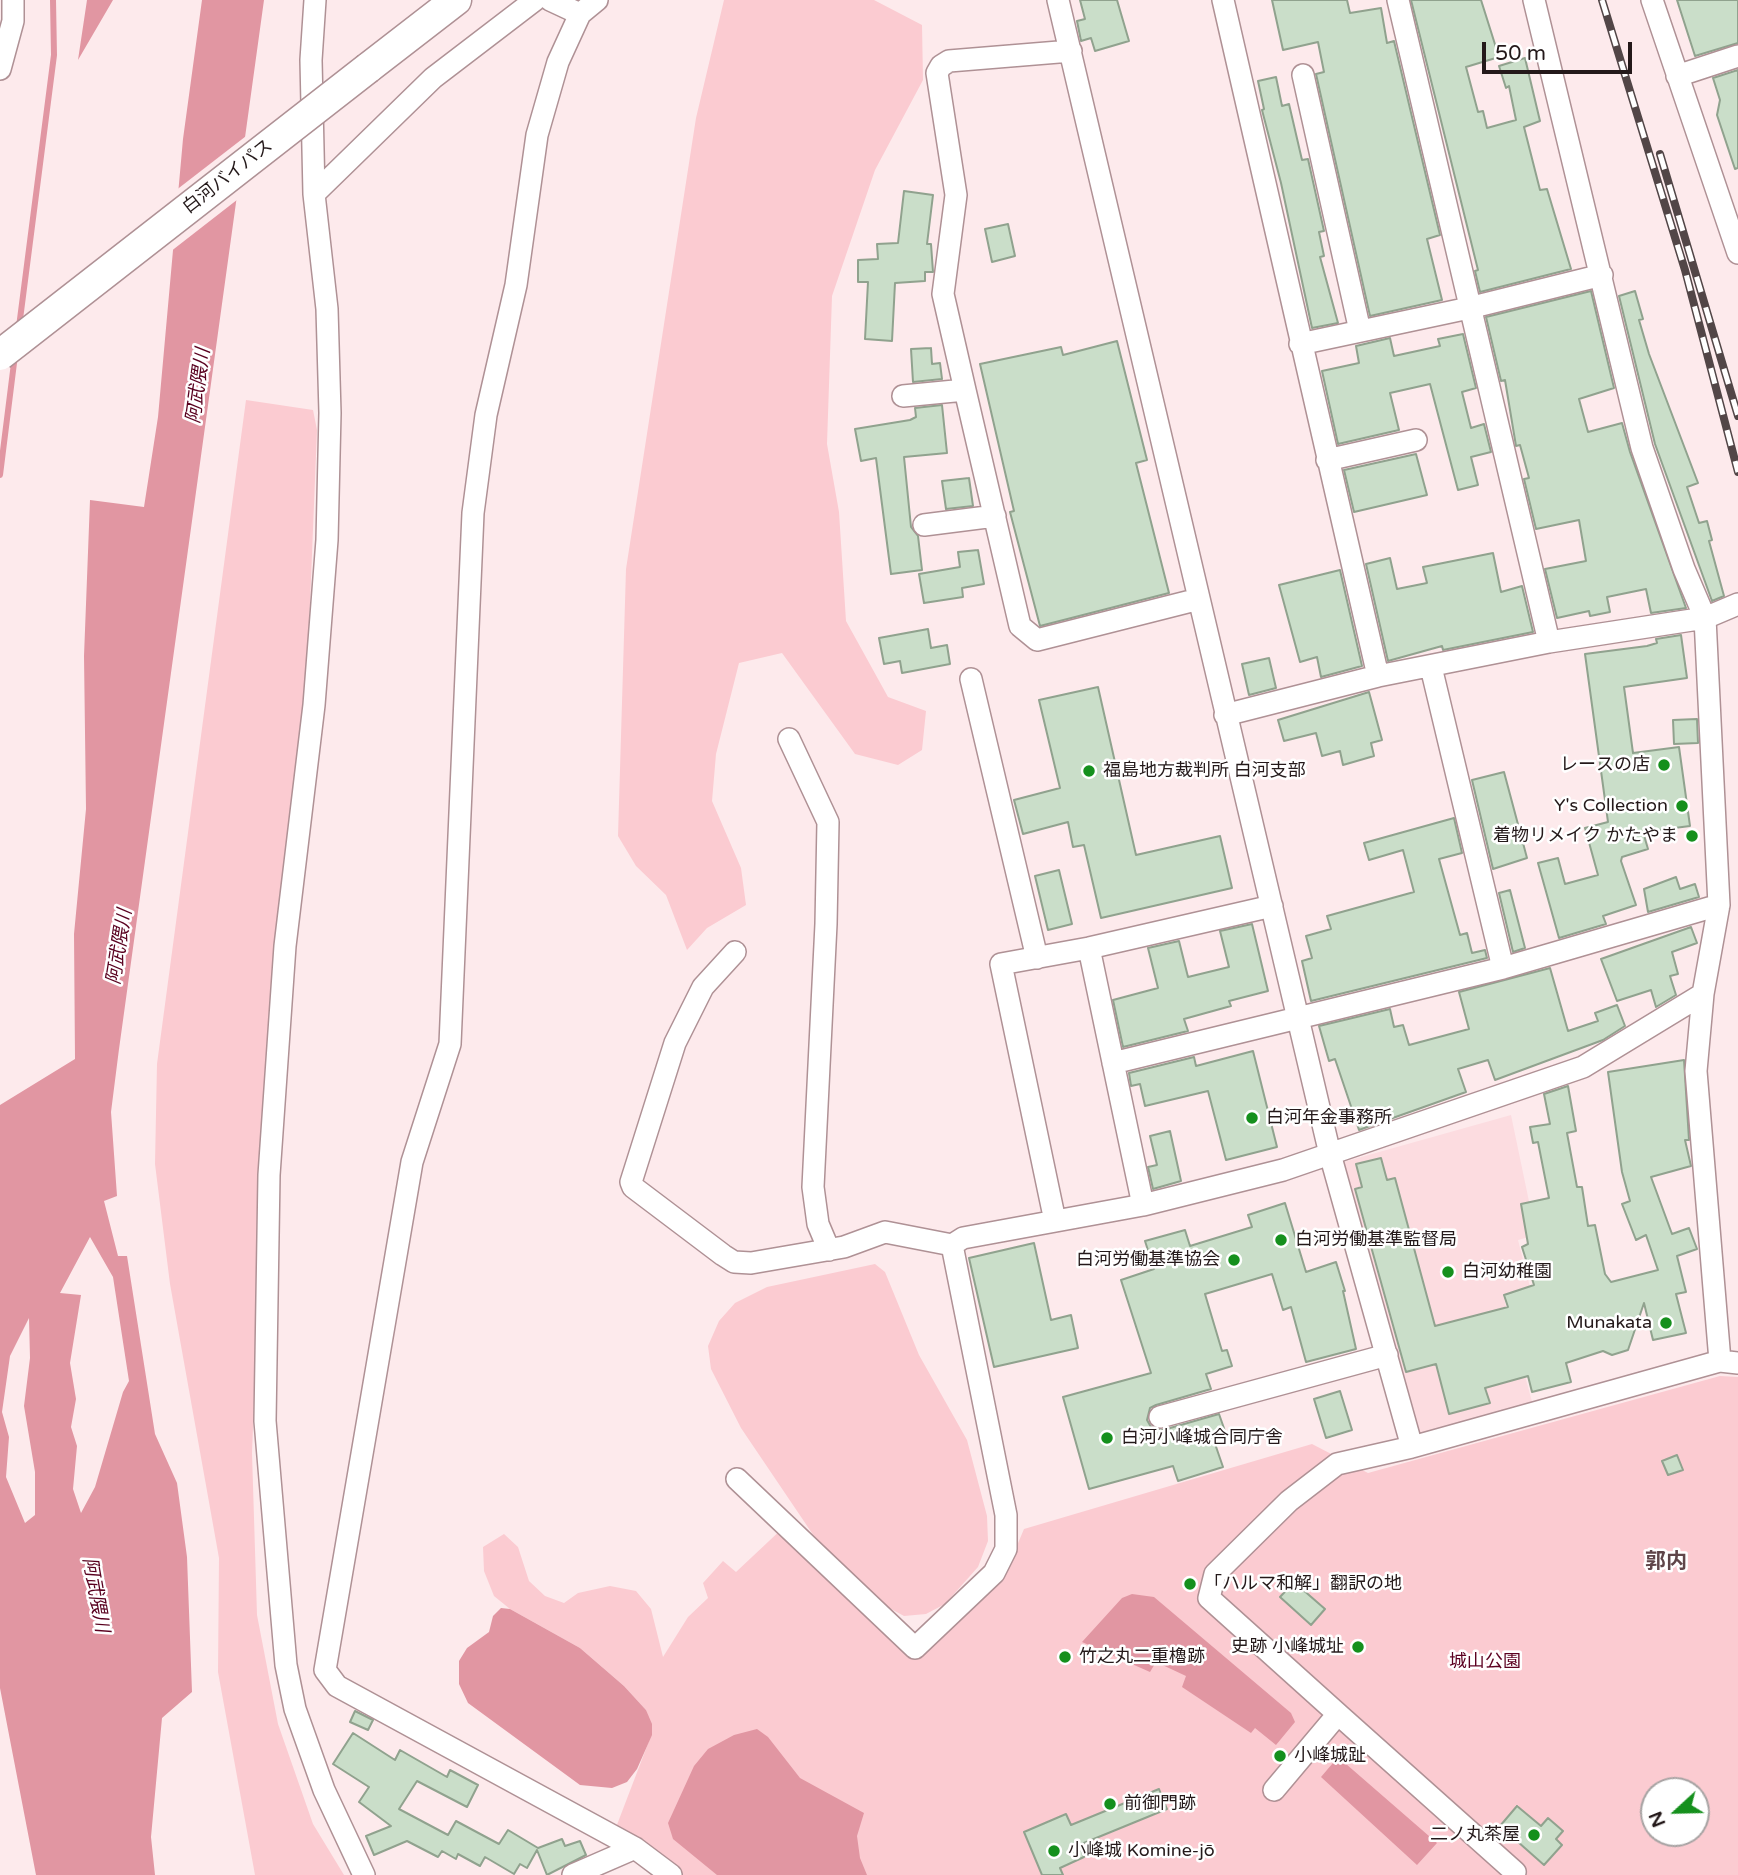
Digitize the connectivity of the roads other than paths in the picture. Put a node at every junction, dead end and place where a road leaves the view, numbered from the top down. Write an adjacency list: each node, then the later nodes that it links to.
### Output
1 (13, 0): 15 (street)
2 (315, 0): 18 (street)
3 (456, 0): 24 (highway, 白河バイパス, bridge)
4 (535, 0): 18 (street)
5 (550, 0): 12 (street)
6 (597, 0): 12 (street)
7 (1058, 0): 13 (street)
8 (1223, 0): 23 (street)
9 (1398, 0): 21 (street)
10 (1534, 0): 20 (street)
11 (1652, 0): 17 (street)
12 (580, 14): 61 (street)
13 (1071, 51): 25 (street); 31 (street)
14 (1738, 56): 17 (street)
15 (0, 69)
16 (1303, 75): 22 (street)
17 (1677, 76): 19 (street)
18 (314, 194): 62 (street)
19 (1738, 253)
20 (1602, 275): 21 (street); 33 (street)
21 (1469, 308): 22 (street); 34 (street)
22 (1360, 331): 23 (street)
23 (1300, 344): 28 (street)
24 (0, 355)
25 (965, 390): 26 (street); 29 (street)
26 (903, 396)
27 (1416, 440): 28 (street)
28 (1327, 460): 36 (street)
29 (995, 516): 30 (street); 31 (street)
30 (924, 525)
31 (1199, 599): 38 (street)
32 (1738, 604): 33 (street)
33 (1705, 618): 34 (street); 40 (street)
34 (1549, 642): 35 (street)
35 (1431, 667): 36 (street); 45 (street)
36 (1378, 676): 38 (street)
37 (971, 679): 44 (street)
38 (1225, 715): 41 (street)
39 (789, 739): 53 (street)
40 (1719, 905): 45 (street); 46 (street)
41 (1272, 906): 42 (street); 47 (street)
42 (1089, 948): 44 (street); 48 (street)
43 (735, 952): 53 (street)
44 (1037, 958): 51 (street)
45 (1503, 968): 47 (street)
46 (1703, 994): 49 (street); 55 (street)
47 (1298, 1019): 48 (street); 49 (street)
48 (1113, 1063): 50 (street)
49 (1331, 1154): 50 (street); 54 (street)
50 (1143, 1205): 51 (street)
51 (1055, 1221): 52 (street)
52 (952, 1245): 53 (street); 58 (street)
53 (828, 1250)
54 (1387, 1355): 56 (street); 57 (street)
55 (1729, 1362): 57 (street)
56 (1160, 1417)
57 (1412, 1447): 59 (street)
58 (737, 1479)
59 (1338, 1714): 60 (street); 65 (street)
60 (1274, 1790)
61 (635, 1848): 63 (street); 64 (street)
62 (364, 1875)
63 (573, 1875)
64 (671, 1875)
65 (1514, 1875)

